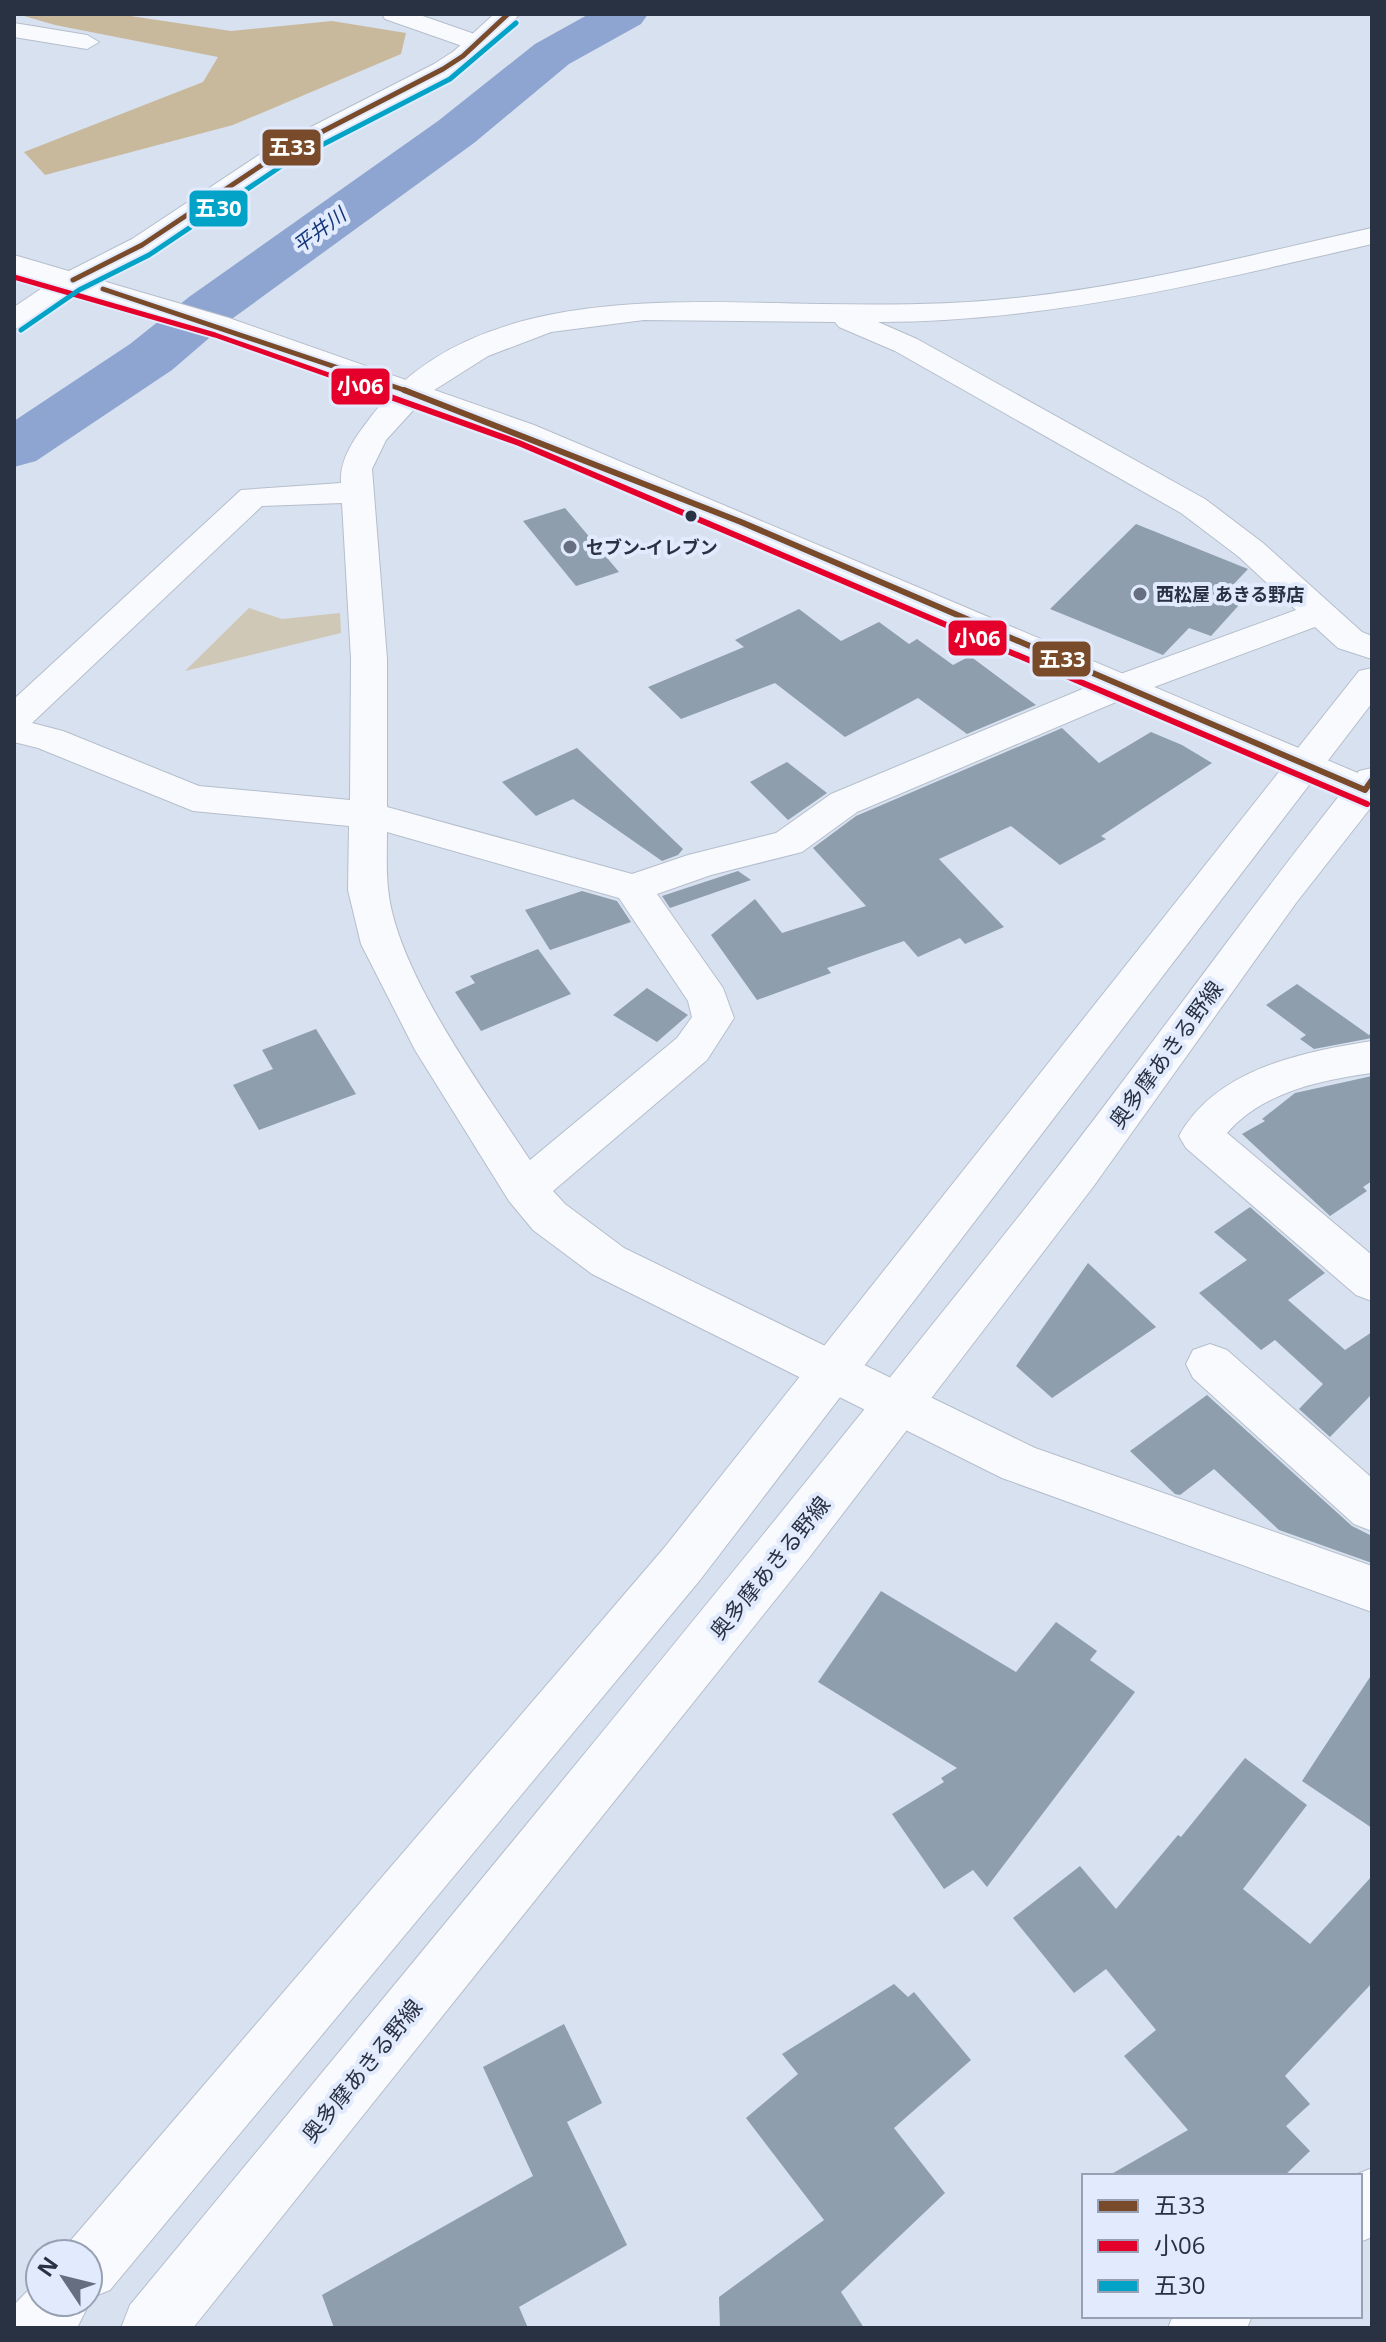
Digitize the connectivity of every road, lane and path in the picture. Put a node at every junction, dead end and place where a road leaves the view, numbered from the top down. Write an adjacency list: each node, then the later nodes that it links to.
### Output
1 (394, 14): 5 (main road)
2 (508, 14): 5 (main road)
3 (14, 30): 4 (main road)
4 (87, 42)
5 (477, 43): 8 (main road)
6 (1372, 236): 9 (main road)
7 (14, 264): 8 (main road)
8 (73, 280): 10 (main road); 11 (main road)
9 (833, 314): 11 (main road); 13 (main road)
10 (14, 320)
11 (413, 391): 12 (main road); 16 (main road)
12 (358, 492): 17 (main road); 21 (main road)
13 (1320, 613): 14 (main road); 16 (main road)
14 (1372, 648)
15 (1372, 679): 19 (main road)
16 (1117, 688): 19 (main road); 22 (main road)
17 (14, 719)
18 (14, 730): 21 (main road)
19 (1306, 765): 20 (main road); 27 (main road)
20 (1370, 788): 28 (main road, 奥多摩あきる野線)
21 (371, 815): 22 (main road); 24 (main road)
22 (633, 888): 24 (main road)
23 (1372, 1057): 25 (main road)
24 (525, 1189): 27 (main road)
25 (1372, 1282)
26 (1210, 1364): 29 (main road)
27 (834, 1373): 28 (main road); 31 (main road)
28 (898, 1403): 30 (main road); 32 (main road, 奥多摩あきる野線)
29 (1372, 1509)
30 (1372, 1589)
31 (104, 2249)
32 (153, 2328)

